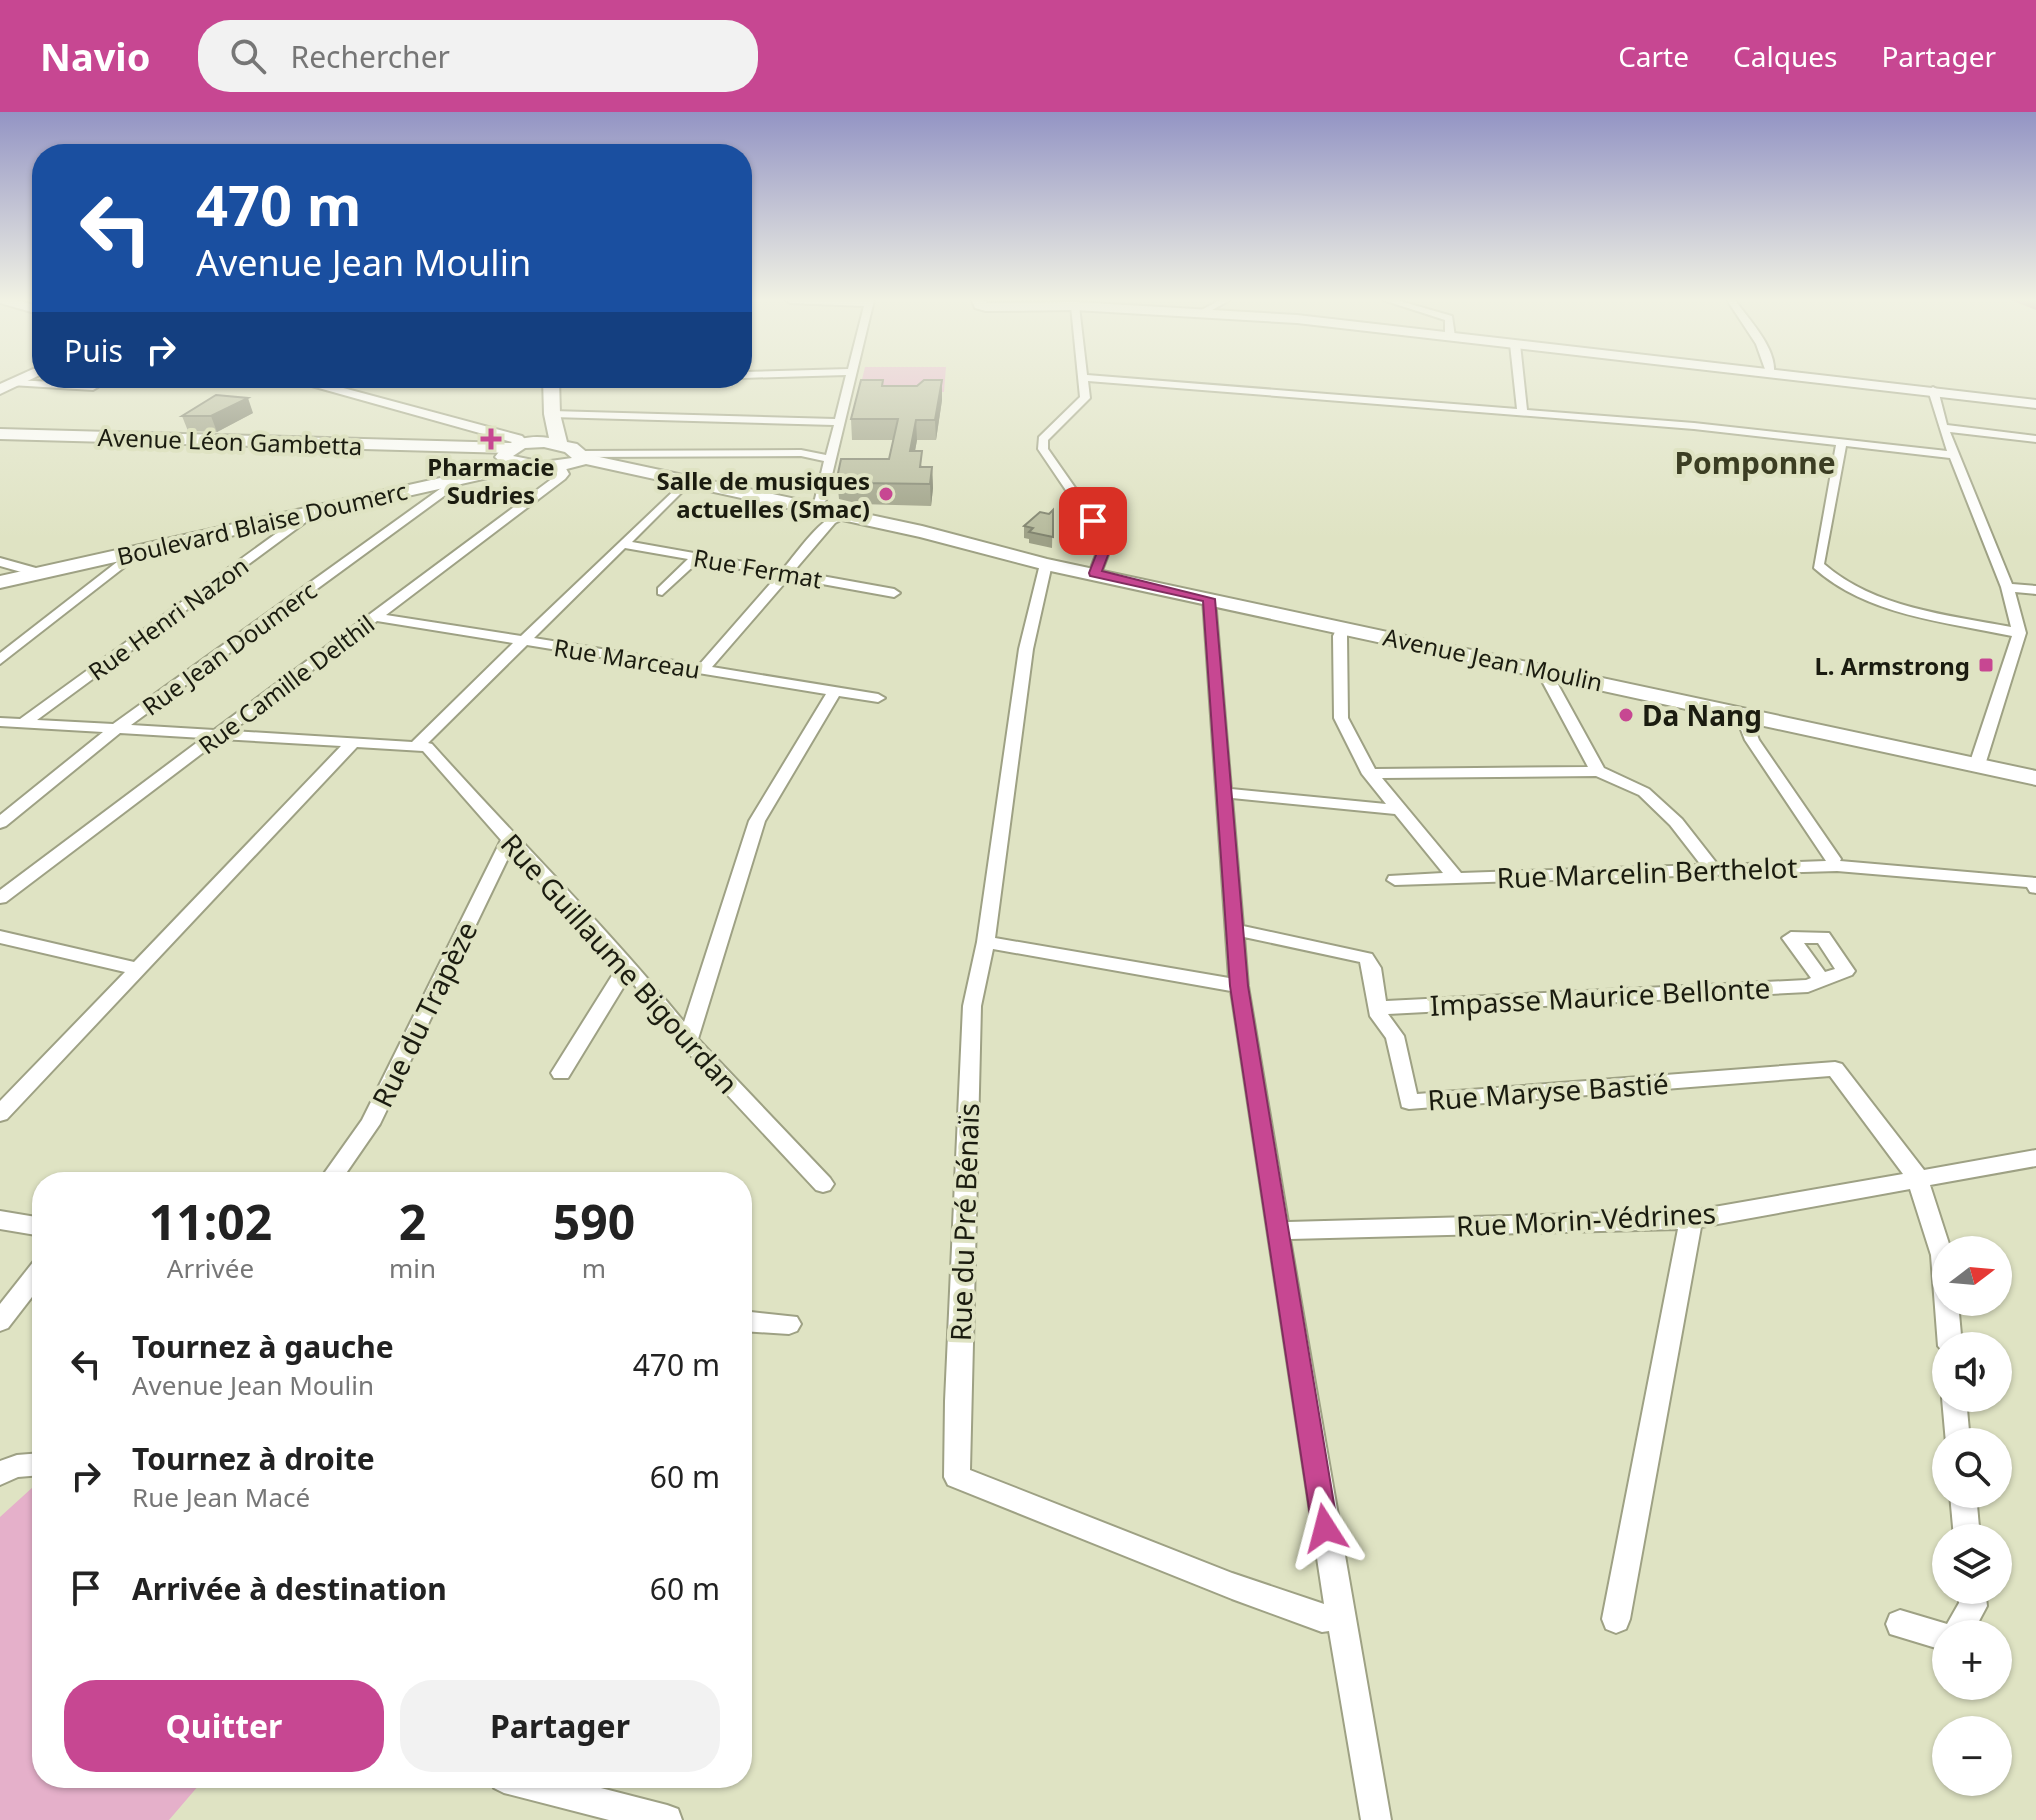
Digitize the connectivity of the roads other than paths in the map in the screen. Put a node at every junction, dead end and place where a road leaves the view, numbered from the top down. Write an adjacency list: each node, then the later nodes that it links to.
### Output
1 (21, 380): 7 (street)
2 (850, 380): 16 (street)
3 (1083, 380): 40 (street)
4 (1105, 380): 14 (street)
5 (1519, 380): 14 (street)
6 (1840, 380): 12 (street)
7 (14, 383): 8 (street); 11 (street)
8 (32, 384)
9 (328, 388): 20 (street)
10 (551, 388): 15 (main road)
11 (0, 390)
12 (1933, 390): 13 (street); 17 (street)
13 (2036, 404)
14 (1522, 412): 22 (street)
15 (552, 418): 16 (street); 20 (main road); 21 (main road)
16 (839, 422): 24 (street)
17 (1943, 428): 19 (street); 25 (street)
18 (0, 434): 23 (street, Avenue Léon Gambetta)
19 (2036, 439)
20 (532, 442): 21 (main road); 23 (main road)
21 (559, 444): 26 (main road)
22 (1841, 444): 25 (street); 50 (street)
23 (507, 452): 27 (main road)
24 (832, 453): 26 (street); 30 (street)
25 (1955, 455): 42 (street)
26 (574, 460): 27 (main road); 29 (main road); 30 (main road); 47 (street, Rue Camille Delthil)
27 (524, 465): 28 (main road, Boulevard Blaise Doumerc)
28 (462, 478): 31 (main road, Boulevard Blaise Doumerc); 59 (street, Rue Jean Doumerc)
29 (683, 485): 32 (main road); 33 (street)
30 (811, 510): 32 (main road)
31 (314, 511): 34 (main road, Boulevard Blaise Doumerc); 58 (street, Rue Henri Nazon)
32 (837, 518): 37 (main road, Avenue Jean Moulin); 39 (street)
33 (623, 544): 35 (street, Rue Fermat); 49 (street)
34 (139, 551): 38 (main road, Boulevard Blaise Doumerc); 51 (street)
35 (697, 557): 39 (street, Rue Fermat); 44 (street)
36 (0, 562): 38 (street)
37 (1046, 564): 40 (main road, Avenue Jean Moulin); 79 (street, Rue du Pré Bénaïs)
38 (39, 573): 41 (main road, Boulevard Blaise Doumerc)
39 (785, 573): 45 (street, Rue Fermat); 52 (street)
40 (1095, 573): 46 (main road, Avenue Jean Moulin)
41 (0, 582)
42 (2007, 587): 43 (street); 50 (street)
43 (2036, 590)
44 (662, 591)
45 (894, 593)
46 (1209, 599): 48 (main road, Avenue Jean Moulin); 67 (street)
47 (376, 617): 49 (street, Rue Marceau); 60 (street, Rue Camille Delthil)
48 (1344, 627): 53 (main road, Avenue Jean Moulin); 65 (street)
49 (523, 641): 52 (street, Rue Marceau); 62 (street)
50 (2020, 641): 63 (street)
51 (0, 660)
52 (702, 670): 54 (street, Rue Marceau)
53 (1543, 670): 56 (main road, Avenue Jean Moulin); 64 (street)
54 (835, 691): 55 (street, Rue Marceau); 85 (street)
55 (878, 698)
56 (1742, 714): 63 (main road, Avenue Jean Moulin); 71 (street)
57 (0, 722): 58 (street)
58 (22, 724): 59 (street)
59 (116, 729): 60 (street); 69 (street, Rue Jean Doumerc)
60 (217, 735): 61 (street); 76 (street, Rue Camille Delthil)
61 (354, 742): 62 (street); 81 (street)
62 (416, 746): 70 (street, Rue Guillaume Bigourdan)
63 (1977, 765): 66 (main road, Avenue Jean Moulin)
64 (1598, 771): 65 (street); 72 (street)
65 (1370, 774): 68 (street)
66 (2036, 778)
67 (1225, 793): 68 (street); 77 (street)
68 (1400, 810): 73 (street)
69 (0, 823)
70 (509, 840): 80 (street, Rue Guillaume Bigourdan); 89 (street, Rue du Trapèze)
71 (1835, 863): 72 (street, Rue Marcelin Berthelot); 75 (street, Rue Marcelin Berthelot)
72 (1713, 870): 73 (street, Rue Marcelin Berthelot)
73 (1456, 878): 74 (street, Rue Marcelin Berthelot)
74 (1395, 880)
75 (2036, 888)
76 (0, 898)
77 (1236, 930): 83 (street); 84 (street, Rue Maryse Bastié)
78 (0, 937): 81 (street)
79 (986, 942): 83 (street); 103 (street, Rue du Pré Bénaïs)
80 (628, 965): 85 (street, Rue Guillaume Bigourdan); 86 (street)
81 (138, 969): 87 (street)
82 (1822, 981): 84 (street, Impasse Maurice Bellonte)
83 (1239, 986): 95 (street)
84 (1378, 1008): 90 (street, Rue Maryse Bastié)
85 (688, 1040): 91 (street, Rue Guillaume Bigourdan)
86 (561, 1073)
87 (0, 1114)
88 (2036, 1158): 90 (street, Rue Morin-Védrines)
89 (336, 1172)
90 (1917, 1177): 93 (street, Rue Morin-Védrines); 100 (street)
91 (823, 1184)
92 (0, 1220): 94 (street)
93 (1691, 1220): 95 (street, Rue Morin-Védrines); 104 (street)
94 (32, 1225)
95 (1276, 1231): 103 (street)
96 (32, 1280): 97 (street)
97 (0, 1321)
98 (752, 1322): 99 (street)
99 (789, 1324)
100 (1949, 1332)
101 (32, 1465): 102 (street)
102 (0, 1473)
103 (1340, 1617): 109 (street)
104 (1616, 1619)
105 (1900, 1624): 106 (street)
106 (1932, 1633)
107 (543, 1788): 108 (street)
108 (667, 1820)
109 (1376, 1820)

